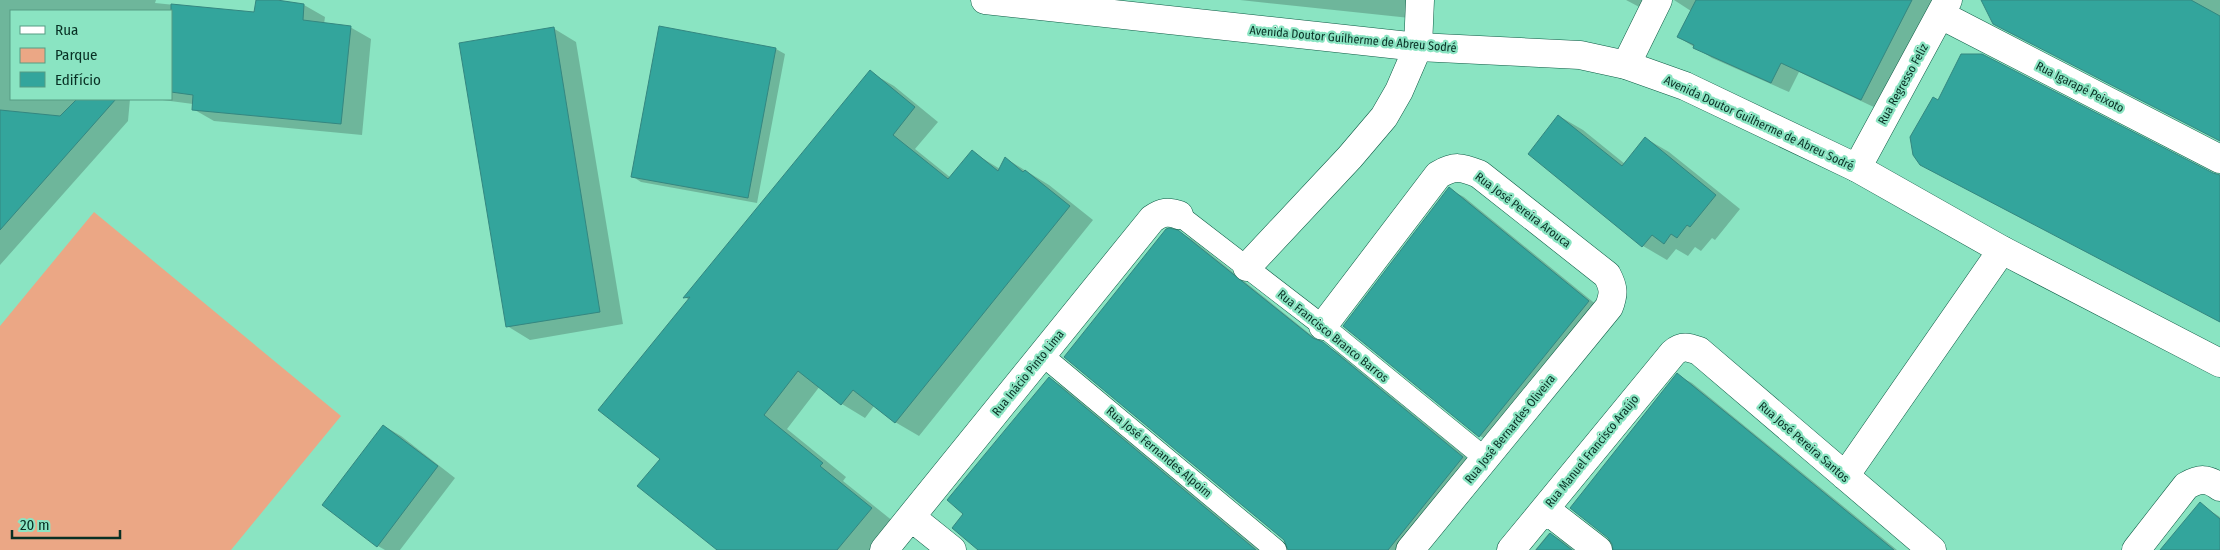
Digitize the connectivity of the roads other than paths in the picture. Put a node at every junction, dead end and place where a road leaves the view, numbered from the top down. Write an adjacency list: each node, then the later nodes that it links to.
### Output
1 (985, 0): 5 (street, Avenida Doutor Guilherme de Abreu Sodré)
2 (1420, 0): 5 (street)
3 (1658, 0): 6 (street)
4 (1944, 8): 7 (street, Rua Igarapé Peixoto); 8 (street, Rua Regresso Feliz)
5 (1418, 47): 6 (street, Avenida Doutor Guilherme de Abreu Sodré); 11 (street)
6 (1626, 64): 8 (street, Avenida Doutor Guilherme de Abreu Sodré)
7 (2220, 159)
8 (1857, 168): 10 (street, Avenida Doutor Guilherme de Abreu Sodré)
9 (1179, 215): 11 (lane, Rua Francisco Branco Barros); 15 (street, Rua Inácio Pinto Lima)
10 (2002, 250): 16 (street, Avenida Doutor Guilherme de Abreu Sodré); 18 (street)
11 (1247, 267): 13 (lane, Rua Francisco Branco Barros)
12 (1608, 307): 13 (street, Rua José Pereira Arouca); 17 (street, Rua José Bernardes Oliveira)
13 (1323, 326): 17 (lane, Rua Francisco Branco Barros)
14 (1673, 353): 18 (street, Rua José Pereira Santos); 20 (street, Rua Manuel Francisco Araújo)
15 (1042, 355): 21 (street, Rua Inácio Pinto Lima); 24 (lane, Rua José Fernandes Alpoim)
16 (2220, 363)
17 (1486, 459): 25 (street, Rua José Bernardes Oliveira)
18 (1844, 476): 28 (street, Rua José Pereira Santos)
19 (2220, 487): 29 (street)
20 (1545, 509): 26 (street, Rua Manuel Francisco Araújo); 27 (street)
21 (912, 517): 22 (street, Rua Inácio Pinto Lima); 23 (street)
22 (884, 550)
23 (952, 550)
24 (1276, 550)
25 (1410, 550)
26 (1511, 550)
27 (1598, 550)
28 (1932, 550)
29 (2136, 550)

